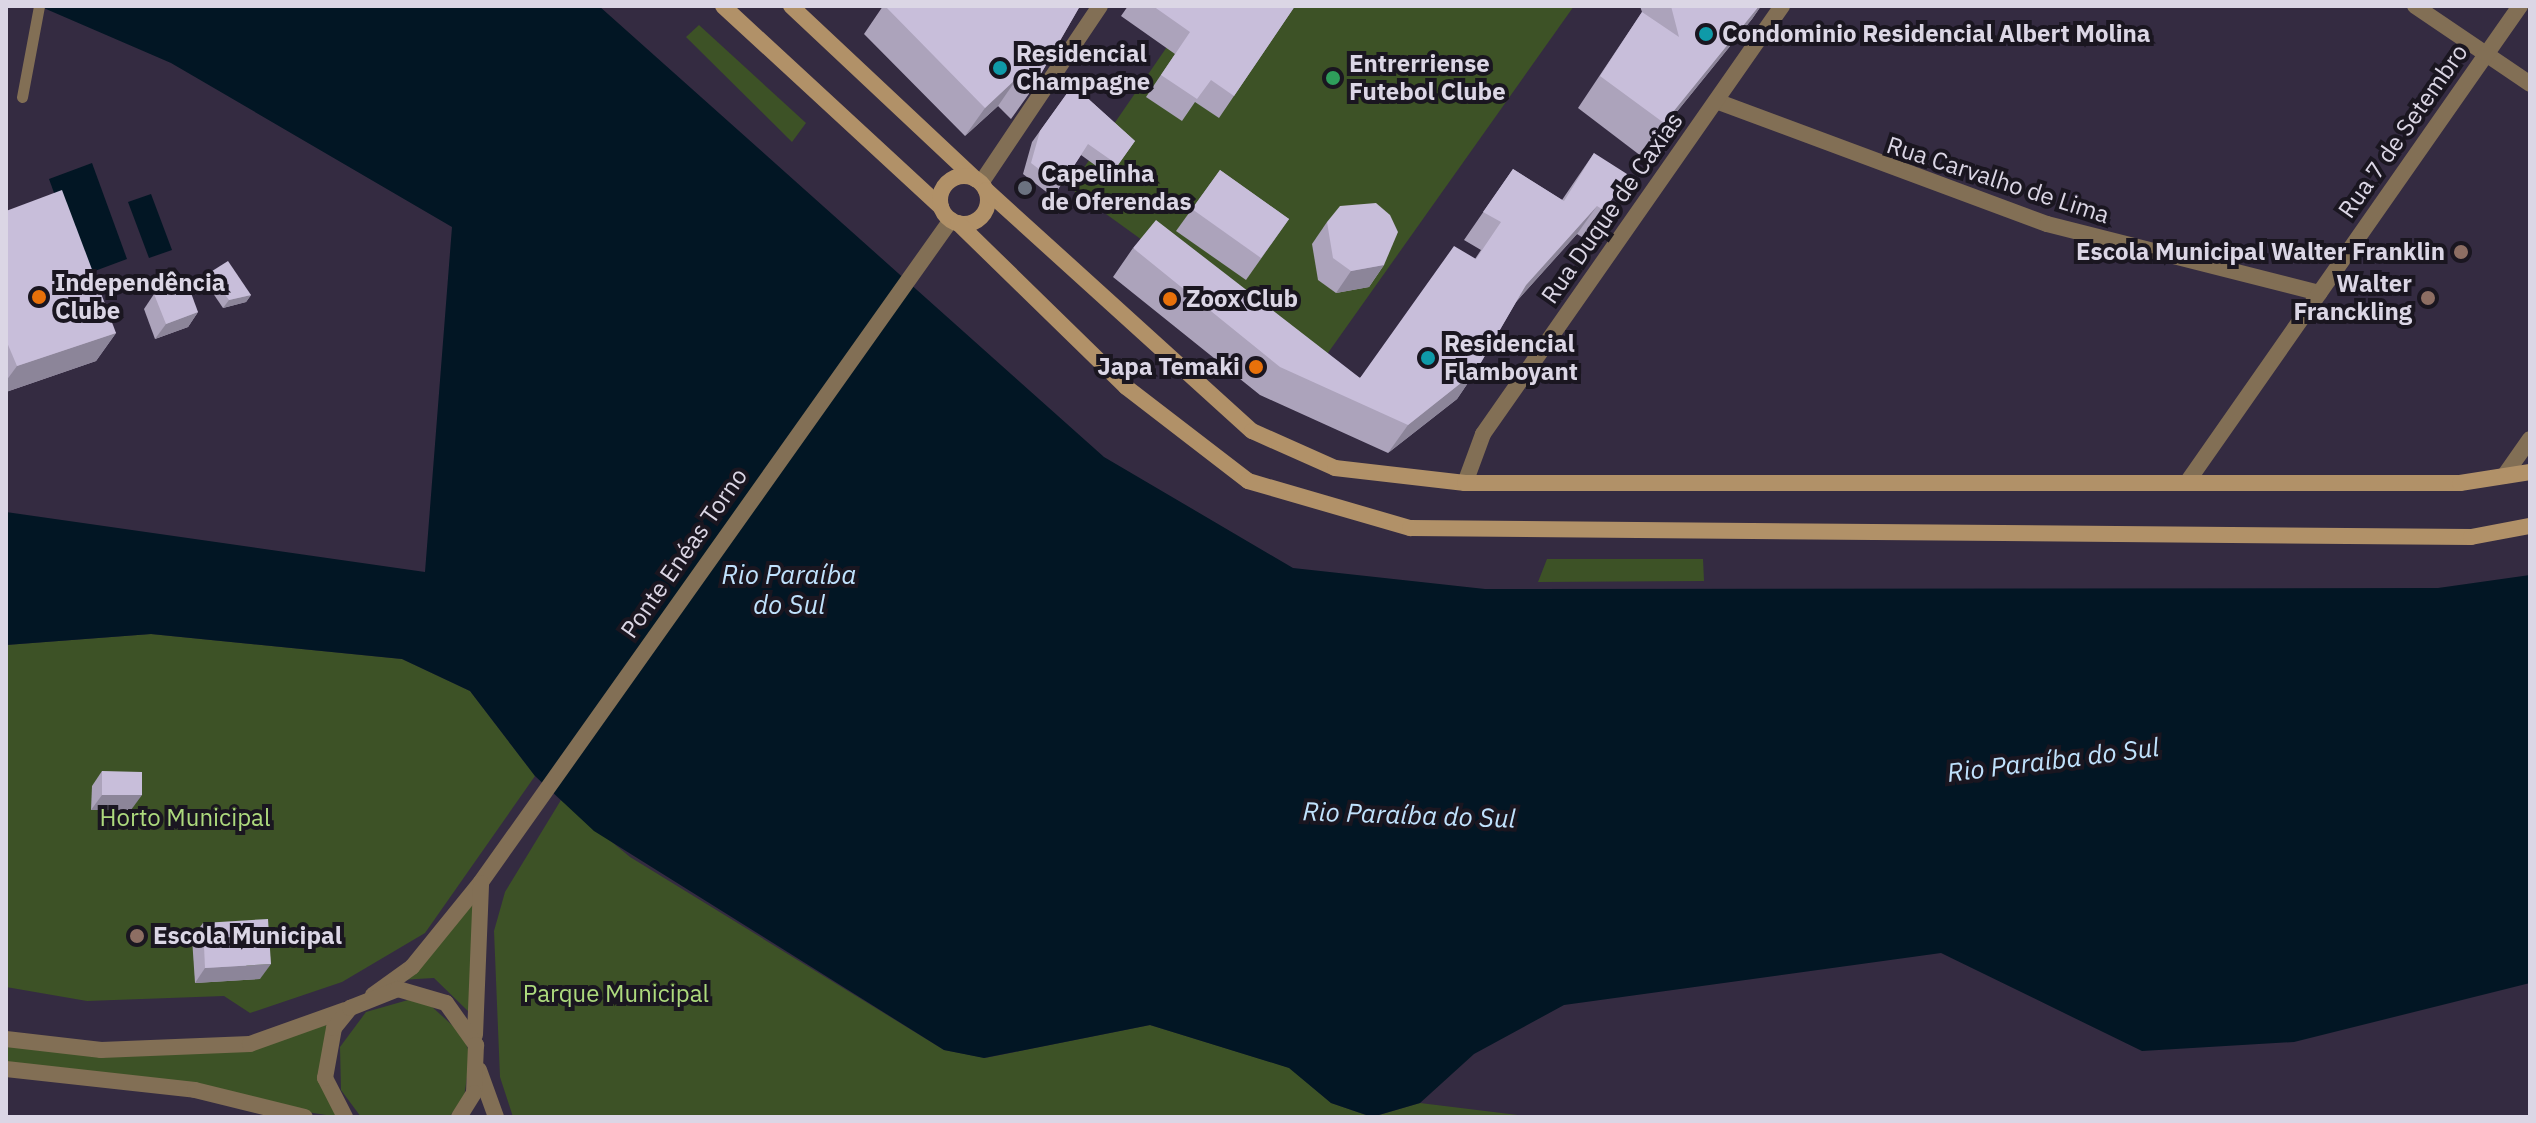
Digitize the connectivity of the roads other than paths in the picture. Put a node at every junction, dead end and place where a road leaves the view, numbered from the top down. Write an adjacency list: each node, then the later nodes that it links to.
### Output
1 (39, 6): 10 (lane)
2 (723, 6): 13 (main road)
3 (791, 6): 12 (main road)
4 (1100, 6): 12 (street)
5 (1782, 6): 11 (street, Rua Duque de Caxias)
6 (2415, 6): 8 (street)
7 (2520, 6): 8 (street, Rua 7 de Setembro)
8 (2487, 54): 9 (street); 14 (street, Rua 7 de Setembro)
9 (2530, 84)
10 (22, 97)
11 (1716, 101): 14 (street, Rua Carvalho de Lima); 19 (street, Rua Duque de Caxias)
12 (981, 184): 13 (main road); 13 (main road); 19 (main road)
13 (950, 217): 20 (main road); 21 (street, Ponte Enéas Torno)
14 (2319, 293): 18 (street, Rua 7 de Setembro)
15 (2530, 439): 17 (street)
16 (2530, 472): 17 (main road)
17 (2504, 476): 18 (main road)
18 (2188, 481): 19 (main road)
19 (1465, 483)
20 (2530, 526)
21 (481, 882): 22 (street, Ponte Enéas Torno); 25 (street)
22 (373, 995): 23 (street, Ponte Enéas Torno); 25 (street)
23 (350, 1008): 24 (street, Ponte Enéas Torno); 29 (street)
24 (6, 1039)
25 (476, 1045): 27 (street)
26 (6, 1069): 28 (street)
27 (479, 1070): 30 (street); 31 (street)
28 (305, 1117)
29 (345, 1117)
30 (459, 1117)
31 (496, 1117)

